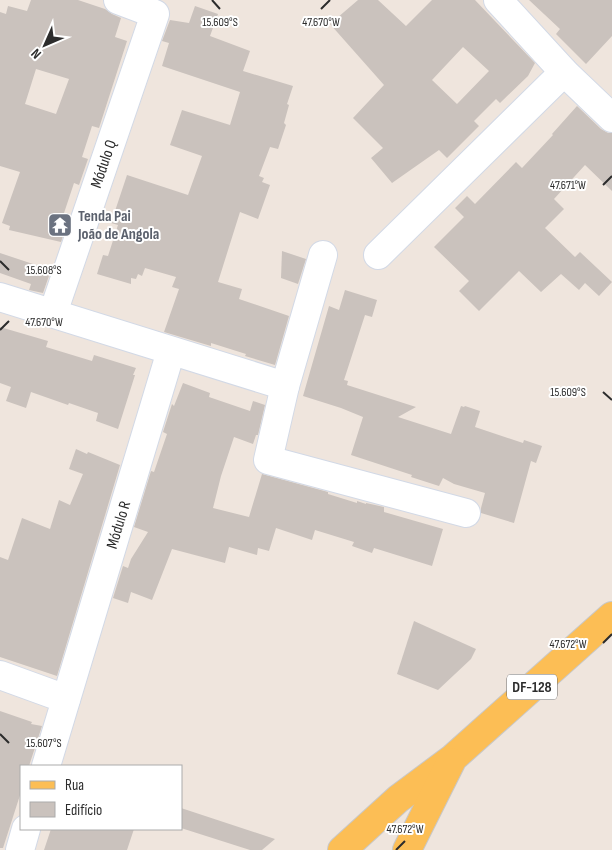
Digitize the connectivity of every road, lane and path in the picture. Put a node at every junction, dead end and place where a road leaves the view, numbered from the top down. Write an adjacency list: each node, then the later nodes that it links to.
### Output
1 (118, 0): 8 (street, Módulo Q)
2 (498, 0): 3 (street)
3 (564, 72): 4 (street); 6 (street)
4 (612, 118)
5 (323, 255): 10 (street)
6 (378, 255)
7 (0, 296): 8 (street)
8 (53, 314): 9 (street)
9 (171, 351): 10 (street); 14 (street, Módulo R)
10 (286, 386): 11 (street)
11 (466, 513)
12 (612, 616): 15 (main road, DF-128 / DF-128)
13 (0, 675): 14 (street)
14 (66, 698): 16 (street, Módulo R)
15 (453, 758): 19 (main road, DF-128 / DF-128); 20 (main road, DF-128 / DF-128)
16 (46, 765)
17 (26, 830): 18 (street)
18 (20, 850)
19 (342, 850)
20 (406, 850)

